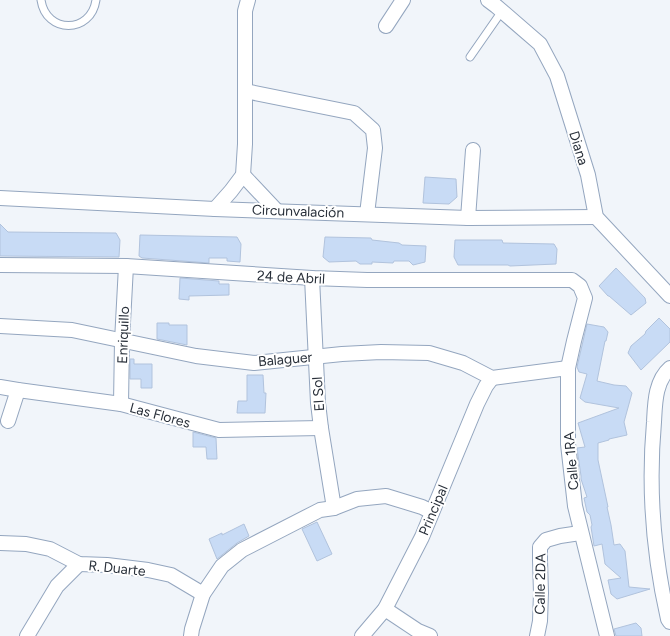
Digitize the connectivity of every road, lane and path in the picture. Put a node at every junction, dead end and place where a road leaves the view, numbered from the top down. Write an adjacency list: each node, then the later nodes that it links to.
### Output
1 (40, 0): 2 (lane)
2 (96, 0)
3 (248, 0): 9 (street)
4 (403, 0): 7 (street)
5 (488, 0): 6 (street, Diana)
6 (502, 11): 8 (lane); 16 (street, Diana)
7 (386, 26)
8 (470, 57)
9 (244, 90): 11 (street); 15 (street)
10 (473, 150): 17 (street)
11 (243, 175): 13 (street); 14 (street)
12 (0, 198): 13 (street, Circunvalación)
13 (215, 209): 14 (street, Circunvalación)
14 (276, 210): 15 (street, Circunvalación)
15 (367, 214): 17 (street, Circunvalación)
16 (596, 217): 17 (street, Circunvalación); 22 (street)
17 (468, 218)
18 (0, 265): 19 (street, 24 de Abril)
19 (126, 266): 20 (street, 24 de Abril); 24 (street, Enriquillo)
20 (312, 278): 21 (street, 24 de Abril); 25 (street, El Sol)
21 (580, 286): 26 (street, Calle 1RA)
22 (670, 296)
23 (0, 326): 24 (street, Balaguer)
24 (122, 341): 25 (street, Balaguer); 31 (street, Enriquillo)
25 (315, 357): 28 (street, Balaguer); 33 (street, El Sol)
26 (568, 368): 28 (street); 36 (street, Calle 1RA)
27 (670, 368): 41 (street)
28 (492, 378): 35 (street, Principal)
29 (0, 387): 30 (street, Las Flores)
30 (18, 390): 31 (street, Las Flores); 32 (street)
31 (121, 404): 33 (street, Las Flores)
32 (8, 421)
33 (321, 428): 34 (street, El Sol)
34 (334, 508): 35 (street); 39 (street)
35 (432, 512): 40 (street, Principal)
36 (580, 533): 46 (street, Calle 2DA); 47 (street, Calle 1RA)
37 (0, 543): 38 (street, R. Duarte)
38 (79, 564): 39 (street, R. Duarte); 42 (street)
39 (203, 594): 43 (street)
40 (385, 609): 44 (street, Principal); 45 (street)
41 (670, 622)
42 (27, 636)
43 (191, 636)
44 (362, 636)
45 (430, 636)
46 (537, 636)
47 (607, 636)

